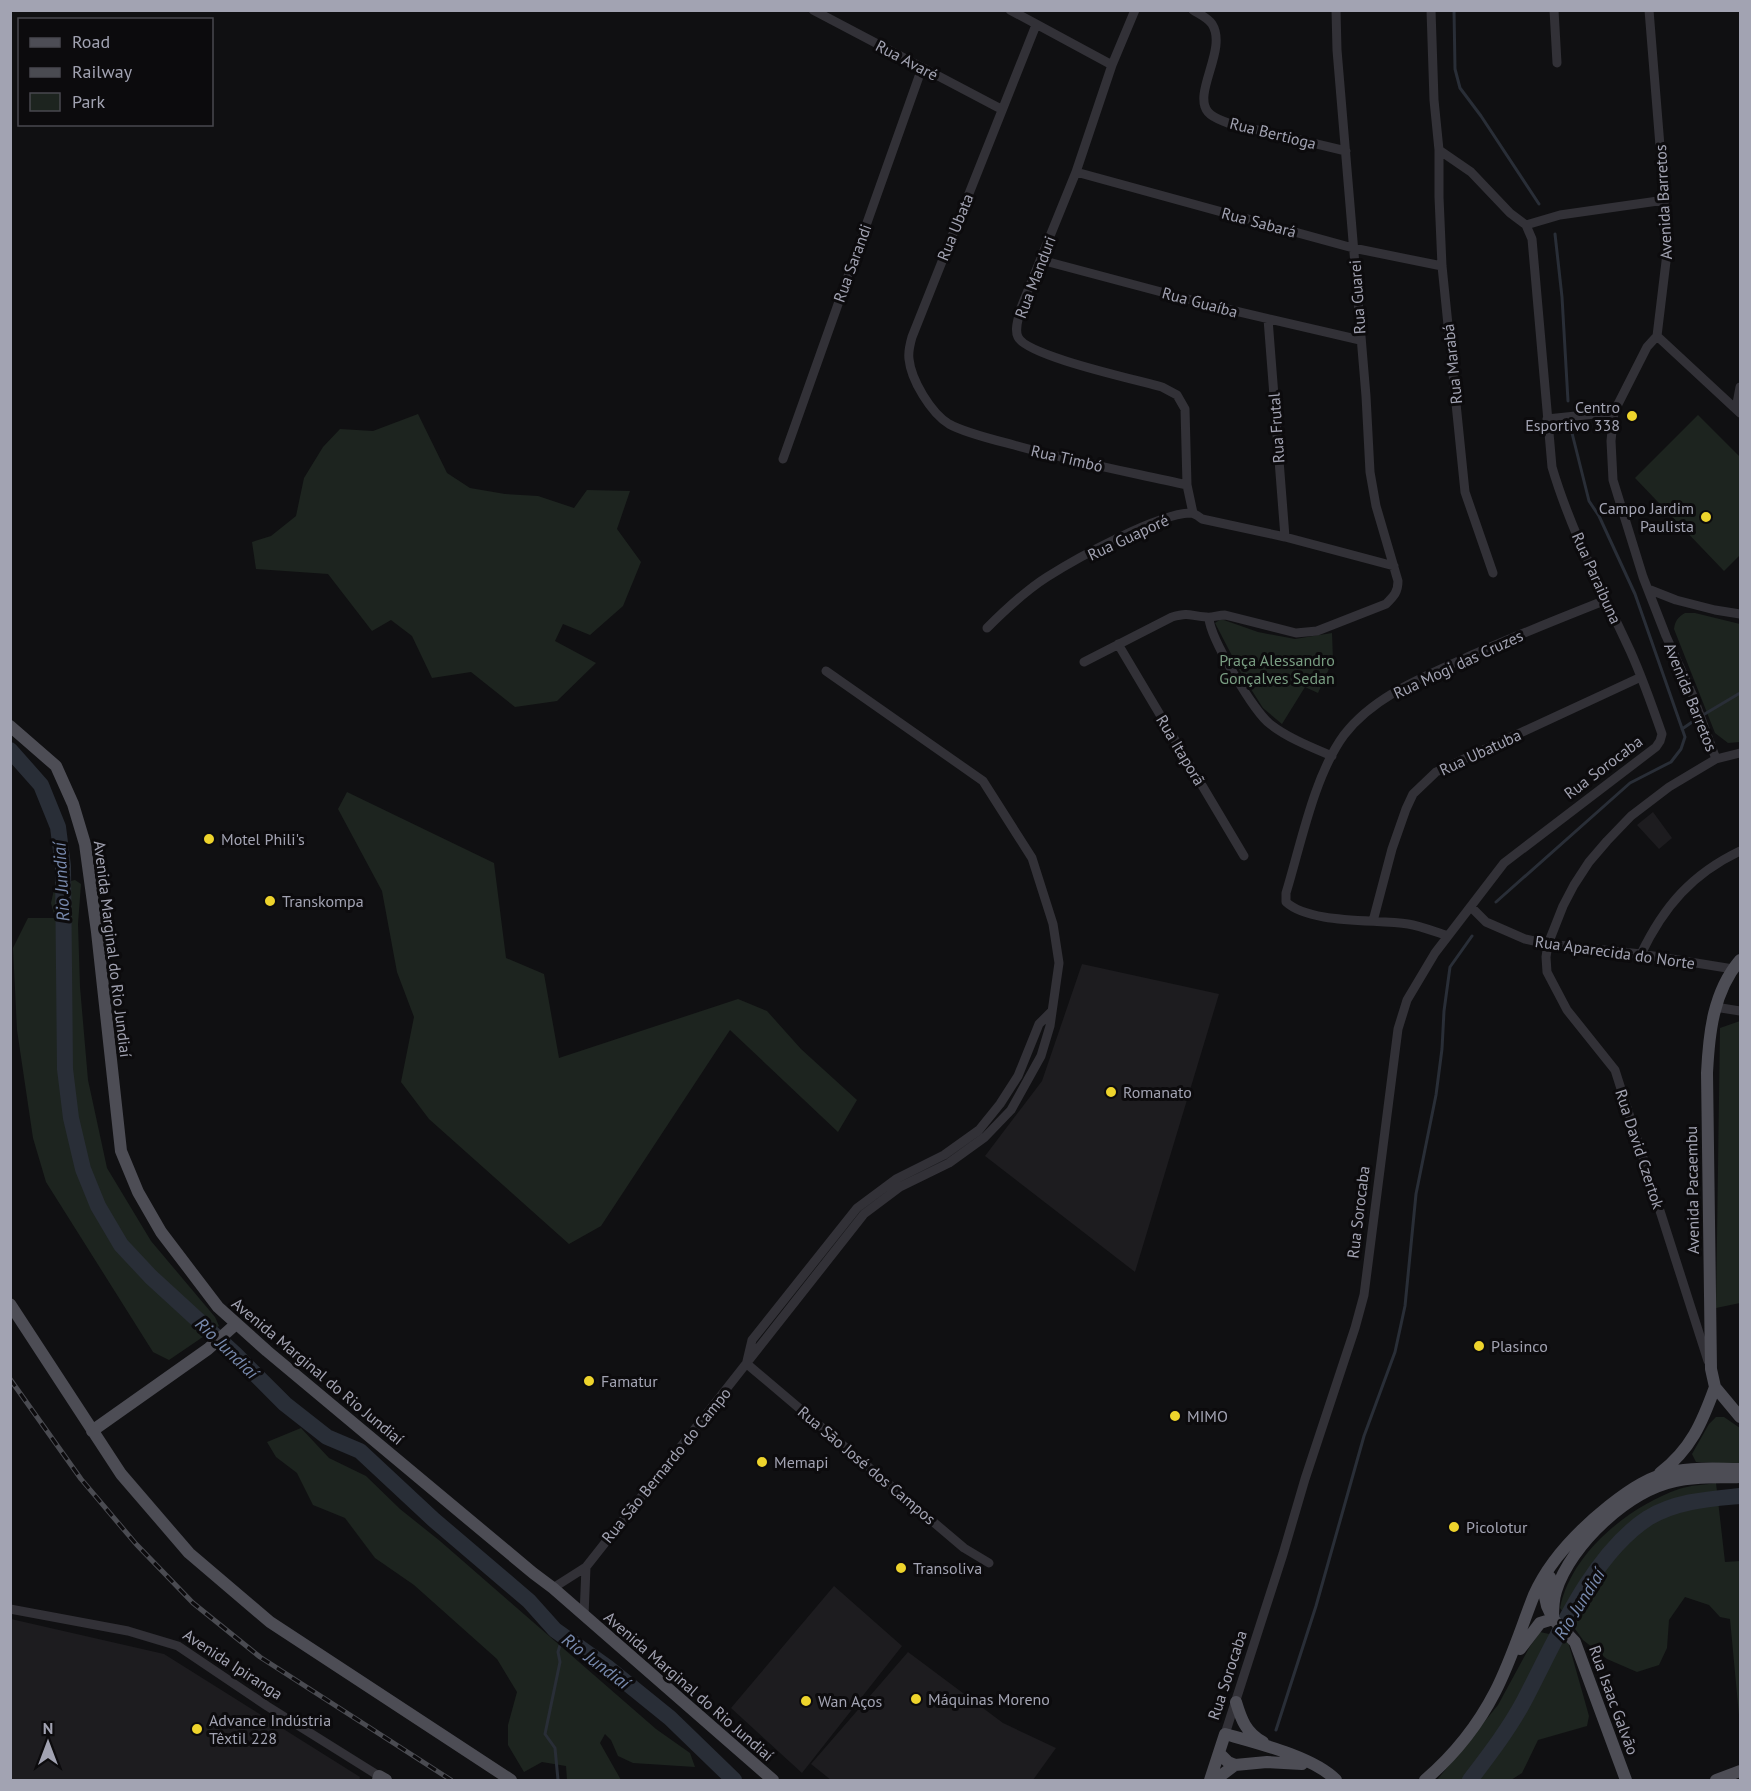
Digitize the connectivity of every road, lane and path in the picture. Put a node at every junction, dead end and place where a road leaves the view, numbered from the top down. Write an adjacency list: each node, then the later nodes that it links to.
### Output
1 (813, 10): 12 (street, Rua Avaré)
2 (1010, 10): 9 (street)
3 (1135, 10): 11 (street, Rua Manduri)
4 (1193, 10): 15 (street, Rua Bertioga)
5 (1336, 10): 15 (street, Rua Guarei)
6 (1431, 10): 14 (street, Rua Marabá)
7 (1554, 10): 10 (street)
8 (1649, 10): 17 (street, Avenida Barretos)
9 (1036, 25): 11 (street); 13 (street, Rua Ubata)
10 (1557, 63)
11 (1112, 65): 16 (street, Rua Manduri)
12 (922, 68): 13 (street, Rua Avaré); 30 (street, Rua Sarandi)
13 (1001, 109): 29 (street, Rua Ubata)
14 (1439, 150): 18 (street); 21 (street, Rua Marabá)
15 (1346, 151): 19 (street, Rua Guarei)
16 (1076, 172): 19 (street, Rua Sabará); 20 (street, Rua Manduri)
17 (1665, 201): 18 (street); 23 (street, Avenida Barretos)
18 (1526, 225): 28 (street)
19 (1353, 248): 21 (street, Rua Sabará); 24 (street, Rua Guarei)
20 (1041, 260): 22 (street, Rua Guaíba); 31 (street, Rua Manduri)
21 (1442, 266): 35 (street, Rua Marabá)
22 (1268, 319): 24 (street, Rua Guaíba); 33 (street, Rua Frutal)
23 (1657, 336): 26 (street); 27 (street, Avenida Barretos)
24 (1360, 340): 34 (street, Rua Guarei)
25 (1740, 387): 26 (street)
26 (1738, 411)
27 (1614, 412): 28 (street); 36 (street, Avenida Barretos)
28 (1547, 419): 37 (street, Rua Paraibuna)
29 (948, 423): 31 (street, Rua Timbó)
30 (783, 459)
31 (1187, 484): 32 (street, Rua Manduri)
32 (1193, 513): 33 (street); 40 (street, Rua Guaporé)
33 (1285, 537): 34 (street)
34 (1394, 566): 39 (street, Rua Guarei)
35 (1493, 573)
36 (1648, 589): 38 (street); 49 (street, Avenida Barretos)
37 (1606, 600): 44 (street, Rua Paraibuna); 48 (street, Rua Mogi das Cruzes)
38 (1740, 614)
39 (1209, 618): 41 (street); 48 (street)
40 (987, 628)
41 (1118, 644): 42 (street); 51 (street, Rua Itaporã)
42 (1084, 662)
43 (826, 671): 59 (street, Rua São Bernardo do Campo)
44 (1641, 677): 46 (street, Rua Paraibuna); 53 (street, Rua Ubatuba)
45 (10, 726): 62 (main road, Avenida Marginal do Rio Jundiaí)
46 (1662, 734): 52 (street, Rua Sorocaba)
47 (1740, 753): 49 (street)
48 (1332, 756): 53 (street, Rua Mogi das Cruzes)
49 (1716, 759): 55 (street)
50 (1740, 851): 56 (street)
51 (1244, 856)
52 (1471, 907): 54 (street, Rua Sorocaba); 55 (street, Rua Aparecida do Norte)
53 (1373, 921): 54 (street)
54 (1448, 936): 79 (street, Rua Sorocaba)
55 (1548, 944): 56 (street, Rua Aparecida do Norte); 64 (street, Rua David Czertok)
56 (1641, 954): 57 (street, Rua Aparecida do Norte)
57 (1737, 964): 58 (main road, Avenida Pacaembu)
58 (1715, 1007): 60 (street); 64 (main road, Avenida Pacaembu)
59 (1052, 1011): 63 (street, Rua São Bernardo do Campo); 63 (street, Rua São Bernardo do Campo)
60 (1740, 1011)
61 (10, 1304): 67 (main road)
62 (233, 1327): 67 (main road); 74 (main road, Avenida Marginal do Rio Jundiaí)
63 (747, 1364): 72 (street, Rua São José dos Campos); 73 (street, Rua São Bernardo do Campo)
64 (1711, 1369): 65 (main road, Avenida Pacaembu)
65 (1715, 1387): 66 (main road, Avenida Pacaembu); 70 (main road)
66 (1740, 1417)
67 (92, 1431): 87 (main road)
68 (1740, 1469): 70 (main road)
69 (1740, 1477): 77 (main road)
70 (1652, 1478): 71 (main road)
71 (1555, 1559): 77 (main road); 78 (main road)
72 (989, 1563)
73 (586, 1567): 74 (street, Rua São Bernardo do Campo); 76 (street)
74 (554, 1588): 76 (main road, Avenida Marginal do Rio Jundiaí)
75 (10, 1609): 86 (street, Avenida Ipiranga)
76 (584, 1616): 88 (main road, Avenida Marginal do Rio Jundiaí)
77 (1555, 1621): 78 (main road); 93 (main road, Rua Isaac Galvão)
78 (1509, 1664): 92 (main road)
79 (1236, 1702): 80 (street, Rua Sorocaba); 82 (main road)
80 (1226, 1734): 81 (main road, Rua Sorocaba); 82 (main road)
81 (1219, 1753): 83 (main road); 89 (main road, Rua Sorocaba)
82 (1285, 1753): 84 (main road)
83 (1235, 1765): 84 (main road); 90 (main road)
84 (1316, 1766): 91 (main road)
85 (1740, 1771): 94 (main road)
86 (381, 1779)
87 (511, 1780)
88 (773, 1780)
89 (1210, 1780)
90 (1215, 1780)
91 (1336, 1780)
92 (1425, 1780)
93 (1626, 1780)
94 (1716, 1780)

